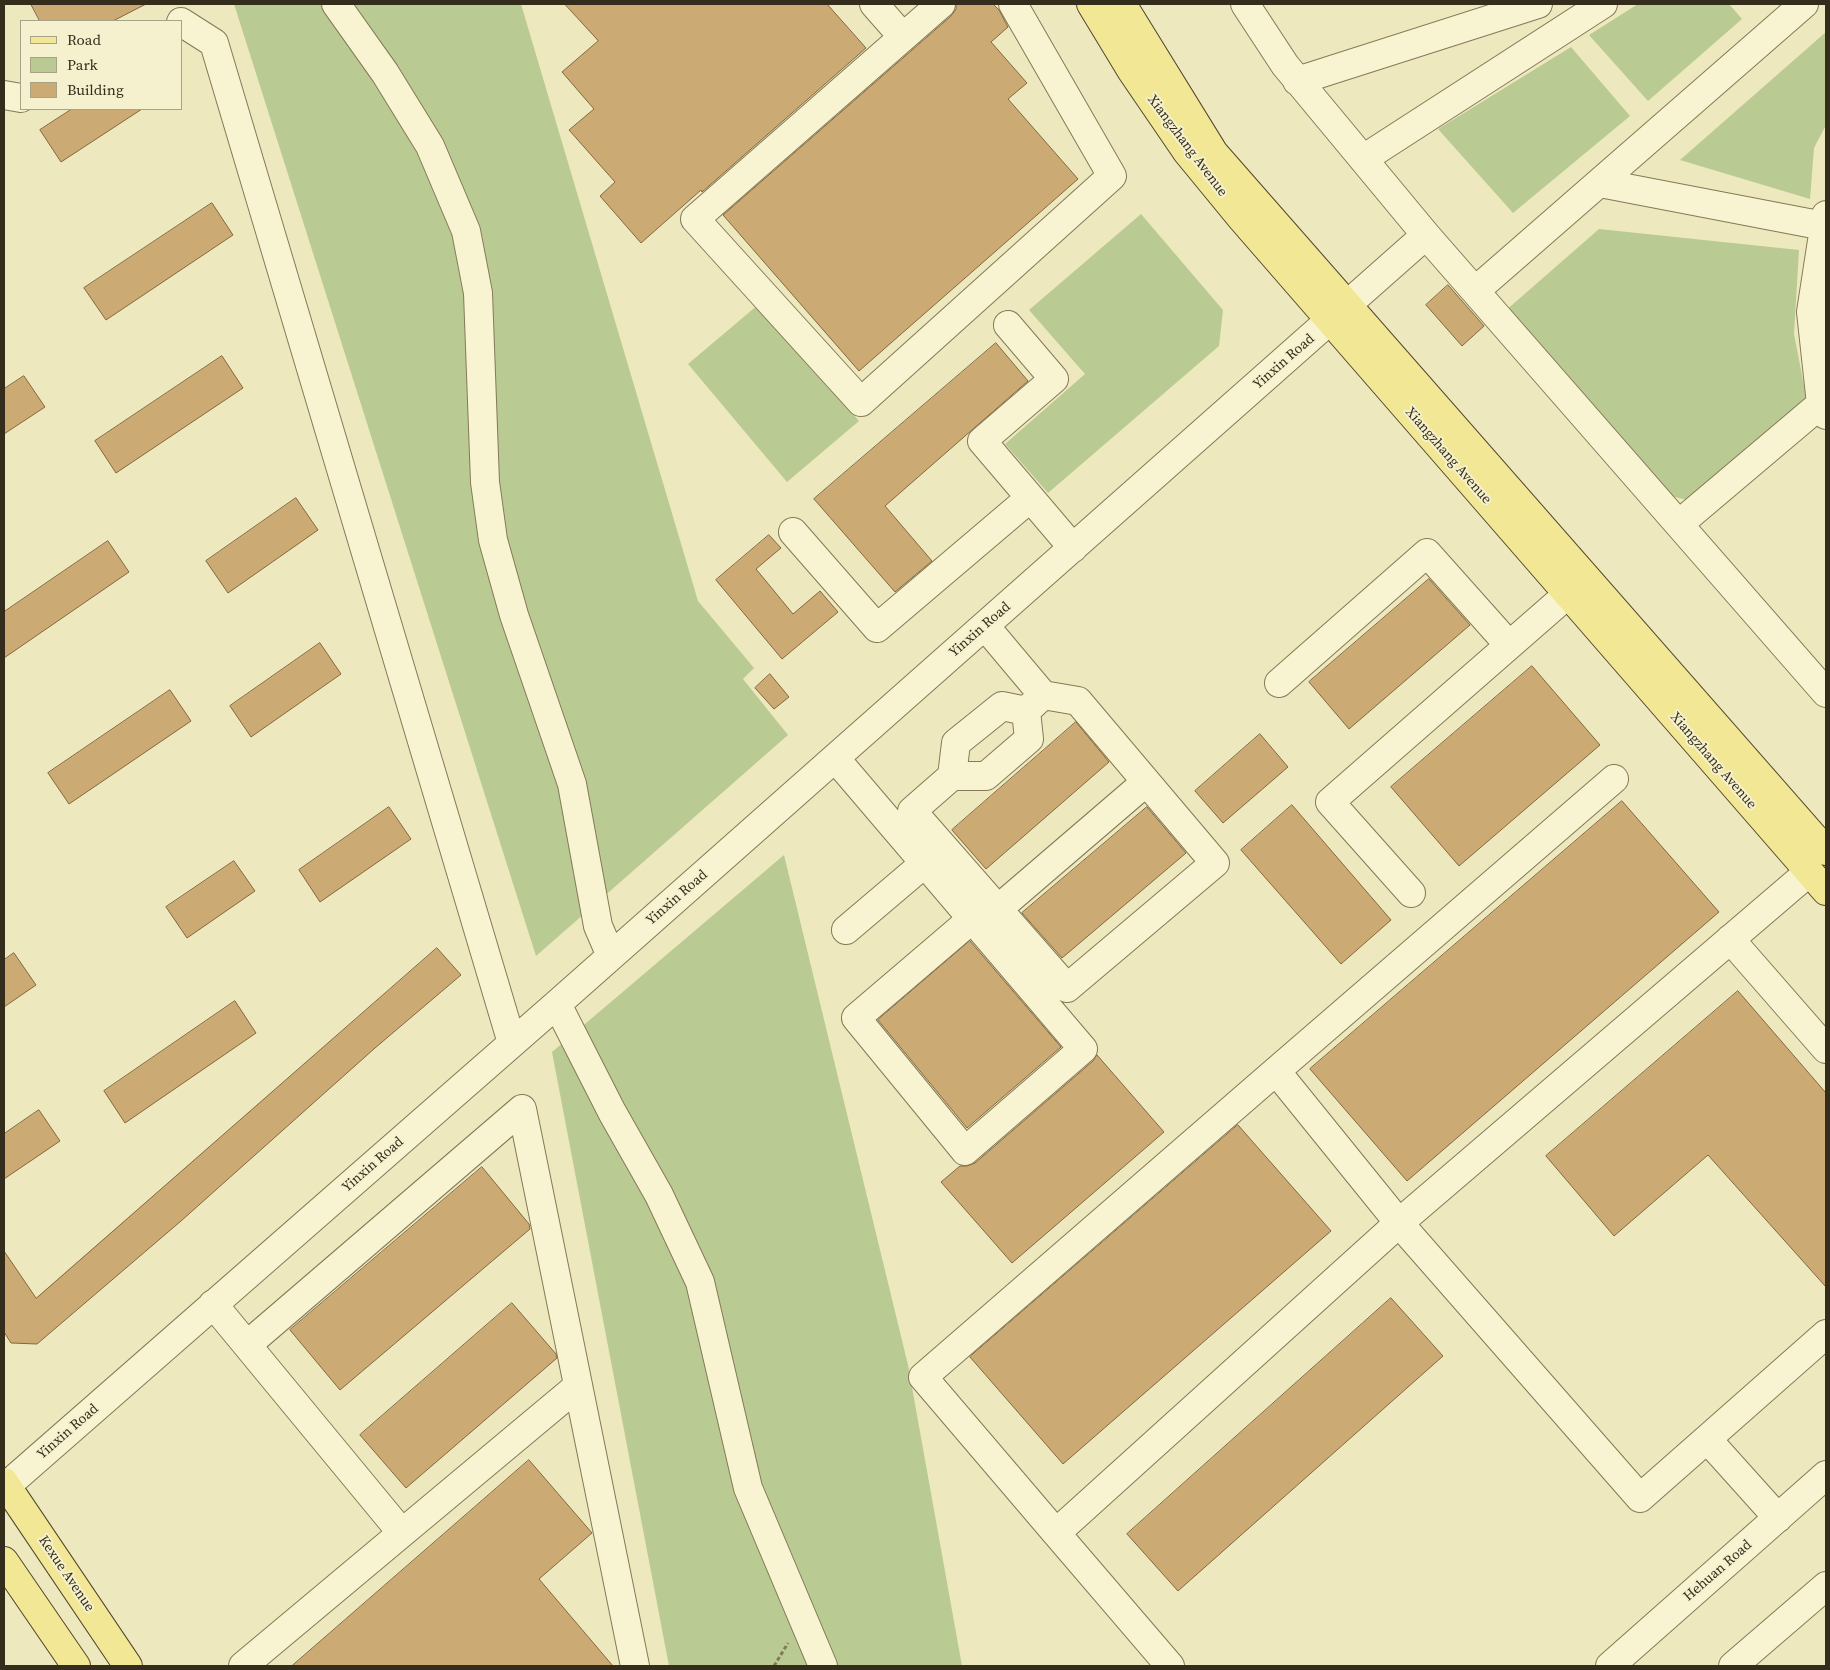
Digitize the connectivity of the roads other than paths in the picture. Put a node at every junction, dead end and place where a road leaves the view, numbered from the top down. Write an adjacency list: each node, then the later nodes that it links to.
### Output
1 (336, 4): 45 (street)
2 (874, 4): 12 (street)
3 (941, 4): 12 (street)
4 (1013, 4): 12 (street)
5 (1091, 4): 21 (main road, Xiangzhang Avenue)
6 (1122, 4): 21 (main road, Xiangzhang Avenue)
7 (1245, 4): 13 (street)
8 (1538, 4): 13 (street)
9 (1603, 4): 16 (street)
10 (1804, 4): 17 (street)
11 (182, 22): 47 (street)
12 (903, 37)
13 (1298, 81): 16 (street)
14 (4, 95): 15 (street)
15 (20, 98)
16 (1363, 159): 19 (street)
17 (1600, 182): 18 (street); 20 (street)
18 (1825, 220): 23 (street)
19 (1426, 235): 20 (street); 21 (street, Yinxin Road)
20 (1475, 291): 25 (street)
21 (1339, 313): 27 (street, Yinxin Road); 28 (main road, Xiangzhang Avenue); 39 (main road, Xiangzhang Avenue)
22 (1008, 325): 24 (street)
23 (1824, 410): 25 (street)
24 (1030, 498): 26 (street); 27 (street)
25 (1679, 524): 32 (street)
26 (793, 532)
27 (1073, 548): 29 (street, Yinxin Road)
28 (1568, 594): 30 (street); 39 (main road, Xiangzhang Avenue)
29 (985, 626): 33 (street); 34 (street, Yinxin Road)
30 (1509, 645): 31 (street); 40 (street)
31 (1279, 682)
32 (1826, 693)
33 (1035, 702): 35 (street); 35 (street); 37 (street)
34 (835, 758): 38 (street); 45 (street, Yinxin Road)
35 (952, 776): 41 (street)
36 (1614, 779): 49 (street)
37 (1146, 782): 41 (street); 41 (street)
38 (925, 863): 42 (street); 43 (street)
39 (1821, 871): 44 (street)
40 (1411, 893)
41 (998, 909)
42 (972, 919): 42 (street)
43 (846, 930)
44 (1730, 939): 48 (street); 50 (street)
45 (611, 956): 46 (street, Yinxin Road)
46 (557, 1004): 47 (street, Yinxin Road); 67 (street)
47 (512, 1043): 51 (street, Yinxin Road)
48 (1826, 1049)
49 (1276, 1071): 50 (street); 60 (street)
50 (1400, 1223): 55 (street); 60 (street)
51 (213, 1304): 53 (street); 57 (street, Yinxin Road)
52 (1826, 1334): 55 (street)
53 (247, 1345): 54 (street); 59 (street)
54 (578, 1386): 59 (street); 66 (street)
55 (1707, 1439): 58 (street)
56 (1826, 1475): 58 (street, Hehuan Road)
57 (4, 1485): 64 (main road, Kexue Avenue)
58 (1778, 1518): 69 (street, Hehuan Road)
59 (402, 1533): 65 (street)
60 (1056, 1533): 68 (street)
61 (4, 1561): 63 (main road)
62 (1826, 1586): 70 (street)
63 (76, 1666)
64 (128, 1666)
65 (243, 1666)
66 (635, 1666)
67 (823, 1666)
68 (1170, 1666)
69 (1610, 1666)
70 (1732, 1666)

